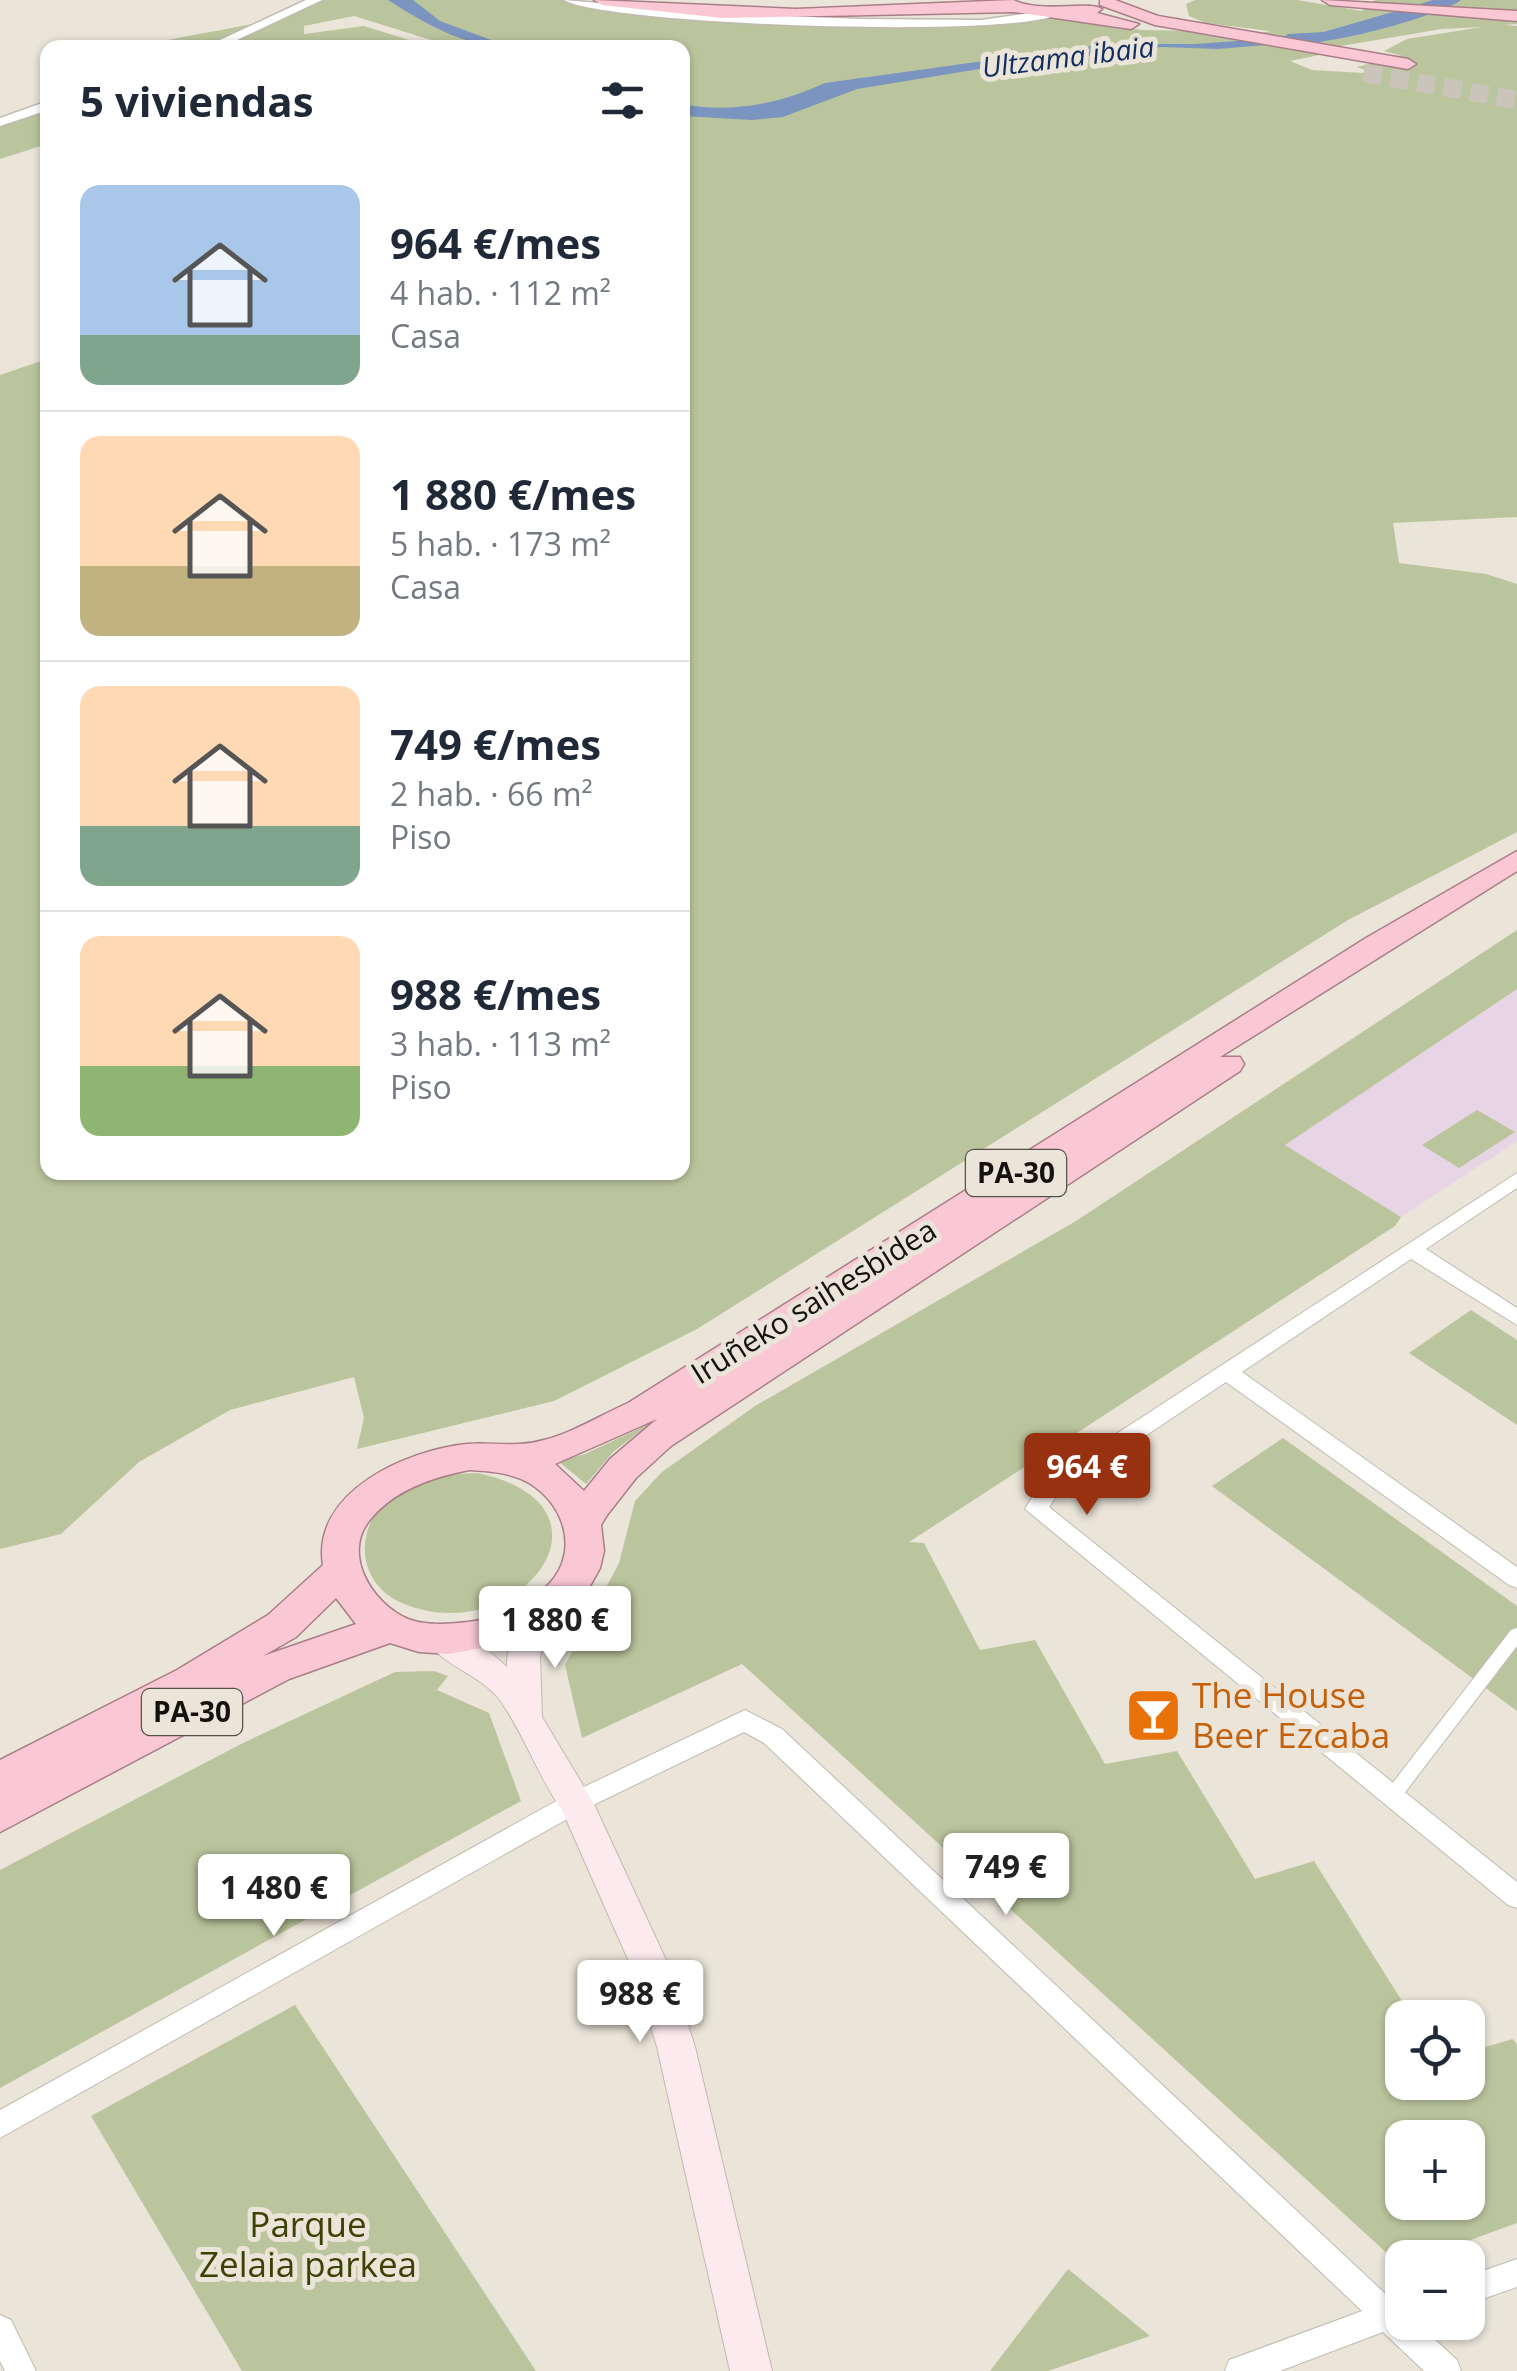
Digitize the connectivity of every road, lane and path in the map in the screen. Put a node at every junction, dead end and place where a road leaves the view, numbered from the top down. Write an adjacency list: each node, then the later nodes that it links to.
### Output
1 (316, 0): 15 (street)
2 (570, 0): 11 (street)
3 (602, 0): 11 (highway)
4 (638, 0): 5 (highway)
5 (942, 0)
6 (1310, 0): 10 (highway)
7 (1330, 0): 10 (highway)
8 (1107, 1): 12 (highway); 14 (highway)
9 (1176, 4): 14 (highway)
10 (1357, 4): 13 (highway)
11 (1016, 10): 12 (highway)
12 (1072, 13): 16 (highway)
13 (1517, 16)
14 (1210, 29): 16 (highway)
15 (226, 40)
16 (1362, 64): 17 (highway)
17 (1408, 64)
18 (40, 108): 19 (street)
19 (0, 122)
20 (1517, 859): 26 (highway, Iruñeko saihesbidea / PA-30)
21 (1517, 883): 27 (highway, Iruñeko saihesbidea / PA-30)
22 (1517, 1179): 23 (street)
23 (1411, 1250): 24 (street); 25 (street)
24 (1517, 1318)
25 (1226, 1372): 29 (street); 39 (street)
26 (504, 1460): 27 (highway, PA-30); 28 (highway, PA-30)
27 (584, 1521): 30 (highway, PA-30)
28 (342, 1570): 31 (highway, PA-30); 35 (highway, PA-30)
29 (1517, 1579)
30 (537, 1617): 33 (highway, PA-30); 34 (main road)
31 (392, 1627): 33 (highway, PA-30); 38 (highway, PA-30)
32 (1517, 1634): 36 (street)
33 (442, 1640): 34 (main road)
34 (528, 1720): 37 (main road)
35 (0, 1778)
36 (1397, 1790)
37 (576, 1802): 40 (street); 43 (street); 48 (main road)
38 (0, 1815)
39 (1517, 1897)
40 (0, 2126)
41 (1517, 2273): 42 (street)
42 (1485, 2284)
43 (1385, 2304)
44 (1385, 2317): 49 (street)
45 (0, 2330): 47 (street)
46 (1419, 2340): 50 (street)
47 (21, 2371)
48 (751, 2371)
49 (1240, 2371)
50 (1446, 2371)

